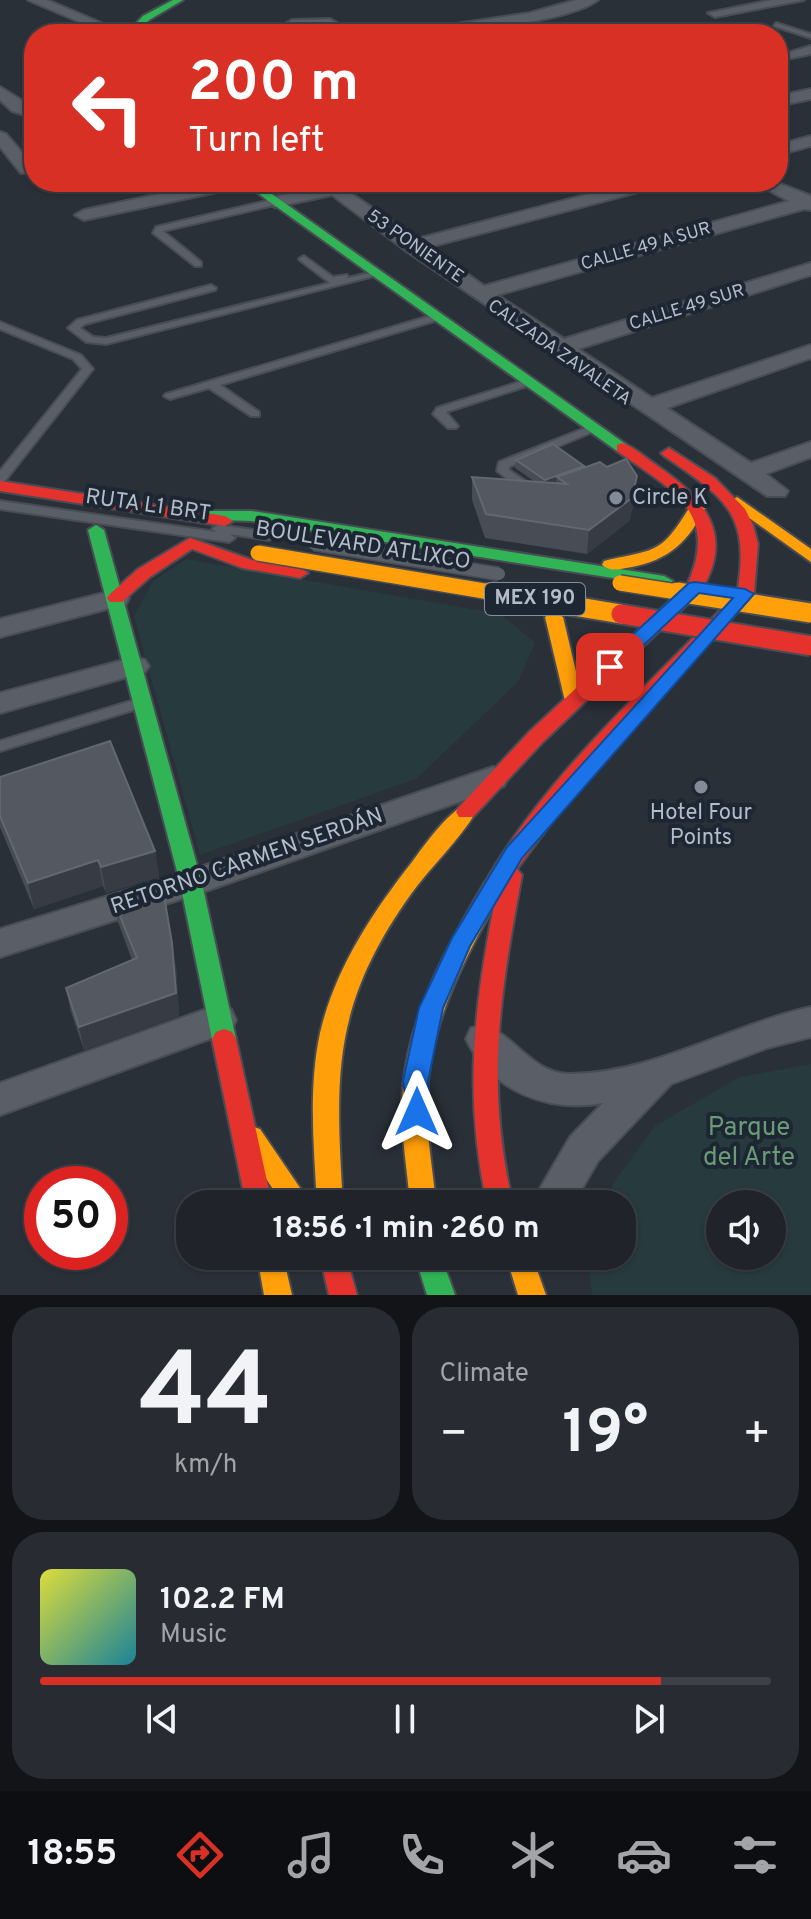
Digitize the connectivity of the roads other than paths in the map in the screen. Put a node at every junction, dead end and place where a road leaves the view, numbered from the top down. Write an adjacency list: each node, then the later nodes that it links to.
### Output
1 (35, 0): 7 (street)
2 (155, 0): 8 (main road)
3 (179, 0): 9 (main road)
4 (591, 0): 12 (street)
5 (797, 0): 6 (street)
6 (715, 13)
7 (96, 24)
8 (124, 24)
9 (135, 24)
10 (292, 24): 11 (street)
11 (332, 24)
12 (483, 24)
13 (788, 29): 14 (lane)
14 (811, 36)
15 (811, 50): 16 (street)
16 (788, 55)
17 (1, 91): 20 (street)
18 (811, 94): 19 (street)
19 (788, 99)
20 (24, 110)
21 (0, 137): 24 (street)
22 (811, 141): 23 (street)
23 (788, 147)
24 (24, 162)
25 (24, 169): 26 (street)
26 (0, 174)
27 (788, 184): 36 (street)
28 (193, 192): 38 (street)
29 (262, 192): 37 (main road, CALZADA ZAVALETA)
30 (293, 192): 35 (main road)
31 (319, 192): 35 (street)
32 (338, 192): 39 (street, 53 PONIENTE)
33 (617, 192): 39 (street)
34 (788, 192): 36 (street)
35 (299, 196): 37 (street); 41 (main road)
36 (810, 200): 47 (street, CALLE 49 A SUR)
37 (275, 202): 42 (lane); 44 (main road, CALZADA ZAVALETA)
38 (84, 215)
39 (412, 246): 47 (street, 53 PONIENTE)
40 (304, 259): 45 (lane)
41 (391, 260)
42 (198, 264)
43 (811, 269): 50 (street, CALLE 49 SUR)
44 (373, 272): 45 (lane); 48 (main road, CALZADA ZAVALETA)
45 (334, 282): 46 (lane)
46 (211, 288)
47 (481, 293): 50 (street, 53 PONIENTE)
48 (437, 317): 52 (main road, CALZADA ZAVALETA); 53 (lane)
49 (0, 325): 62 (lane)
50 (562, 347): 55 (street, 53 PONIENTE)
51 (811, 351): 55 (street)
52 (529, 382): 57 (lane); 58 (main road, CALZADA ZAVALETA)
53 (211, 384): 54 (lane); 56 (lane)
54 (170, 396)
55 (651, 406): 61 (street, 53 PONIENTE)
56 (255, 414)
57 (452, 426)
58 (593, 428): 66 (lane); 69 (main road, CALZADA ZAVALETA)
59 (653, 442): 67 (main road)
60 (811, 449): 61 (street)
61 (749, 472): 64 (street, 53 PONIENTE)
62 (0, 479)
63 (0, 486): 71 (main road, BOULEVARD ATLIXCO / MEX 190)
64 (776, 491)
65 (0, 496): 73 (lane, RUTA L1 BRT)
66 (546, 497)
67 (737, 502): 76 (main road); 81 (main road)
68 (0, 505): 73 (lane, RUTA L1 BRT)
69 (697, 508): 77 (main road); 79 (main road, CALZADA ZAVALETA)
70 (0, 516): 72 (main road, BOULEVARD ATLIXCO / MEX 190)
71 (196, 516): 73 (main road, BOULEVARD ATLIXCO / MEX 190); 77 (main road)
72 (96, 530): 75 (main road, BOULEVARD ATLIXCO / MEX 190); 82 (main road)
73 (270, 540): 75 (main road, BOULEVARD ATLIXCO / MEX 190); 84 (main road, BOULEVARD ATLIXCO / MEX 190, bridge); 89 (lane, RUTA L1 BRT); 91 (main road, BOULEVARD ATLIXCO / MEX 190, bridge)
74 (300, 541): 78 (lane, bridge)
75 (190, 543): 82 (main road); 85 (main road)
76 (811, 557)
77 (580, 566): 79 (main road); 85 (main road)
78 (517, 577)
79 (695, 587): 81 (main road); 88 (main road)
80 (610, 592): 86 (lane)
81 (745, 594): 83 (main road); 90 (main road)
82 (116, 598): 87 (street); 93 (main road)
83 (811, 604)
84 (811, 613): 92 (main road)
85 (554, 617): 88 (main road); 94 (main road)
86 (811, 625)
87 (0, 628)
88 (646, 632): 90 (main road); 94 (main road)
89 (811, 635)
90 (703, 641): 92 (main road); 99 (main road)
91 (811, 646)
92 (811, 657)
93 (135, 666): 95 (main road); 96 (street)
94 (574, 701): 98 (main road)
95 (144, 702): 97 (lane); 100 (main road)
96 (0, 703)
97 (0, 746)
98 (493, 778): 100 (street, RETORNO CARMEN SERDÁN); 110 (main road)
99 (515, 852): 104 (main road); 111 (main road)
100 (191, 883): 101 (street, RETORNO CARMEN SERDÁN); 102 (main road)
101 (0, 943)
102 (218, 1020): 106 (street); 107 (main road)
103 (811, 1022): 105 (street)
104 (481, 1035): 105 (street); 112 (main road)
105 (662, 1069): 113 (street)
106 (0, 1099)
107 (242, 1125): 108 (main road); 109 (main road)
108 (256, 1190)
109 (288, 1190)
110 (329, 1190)
111 (422, 1190)
112 (497, 1190)
113 (559, 1190)
114 (273, 1270): 117 (main road)
115 (337, 1270): 118 (main road)
116 (433, 1270): 119 (main road)
117 (278, 1295)
118 (343, 1295)
119 (441, 1295)

